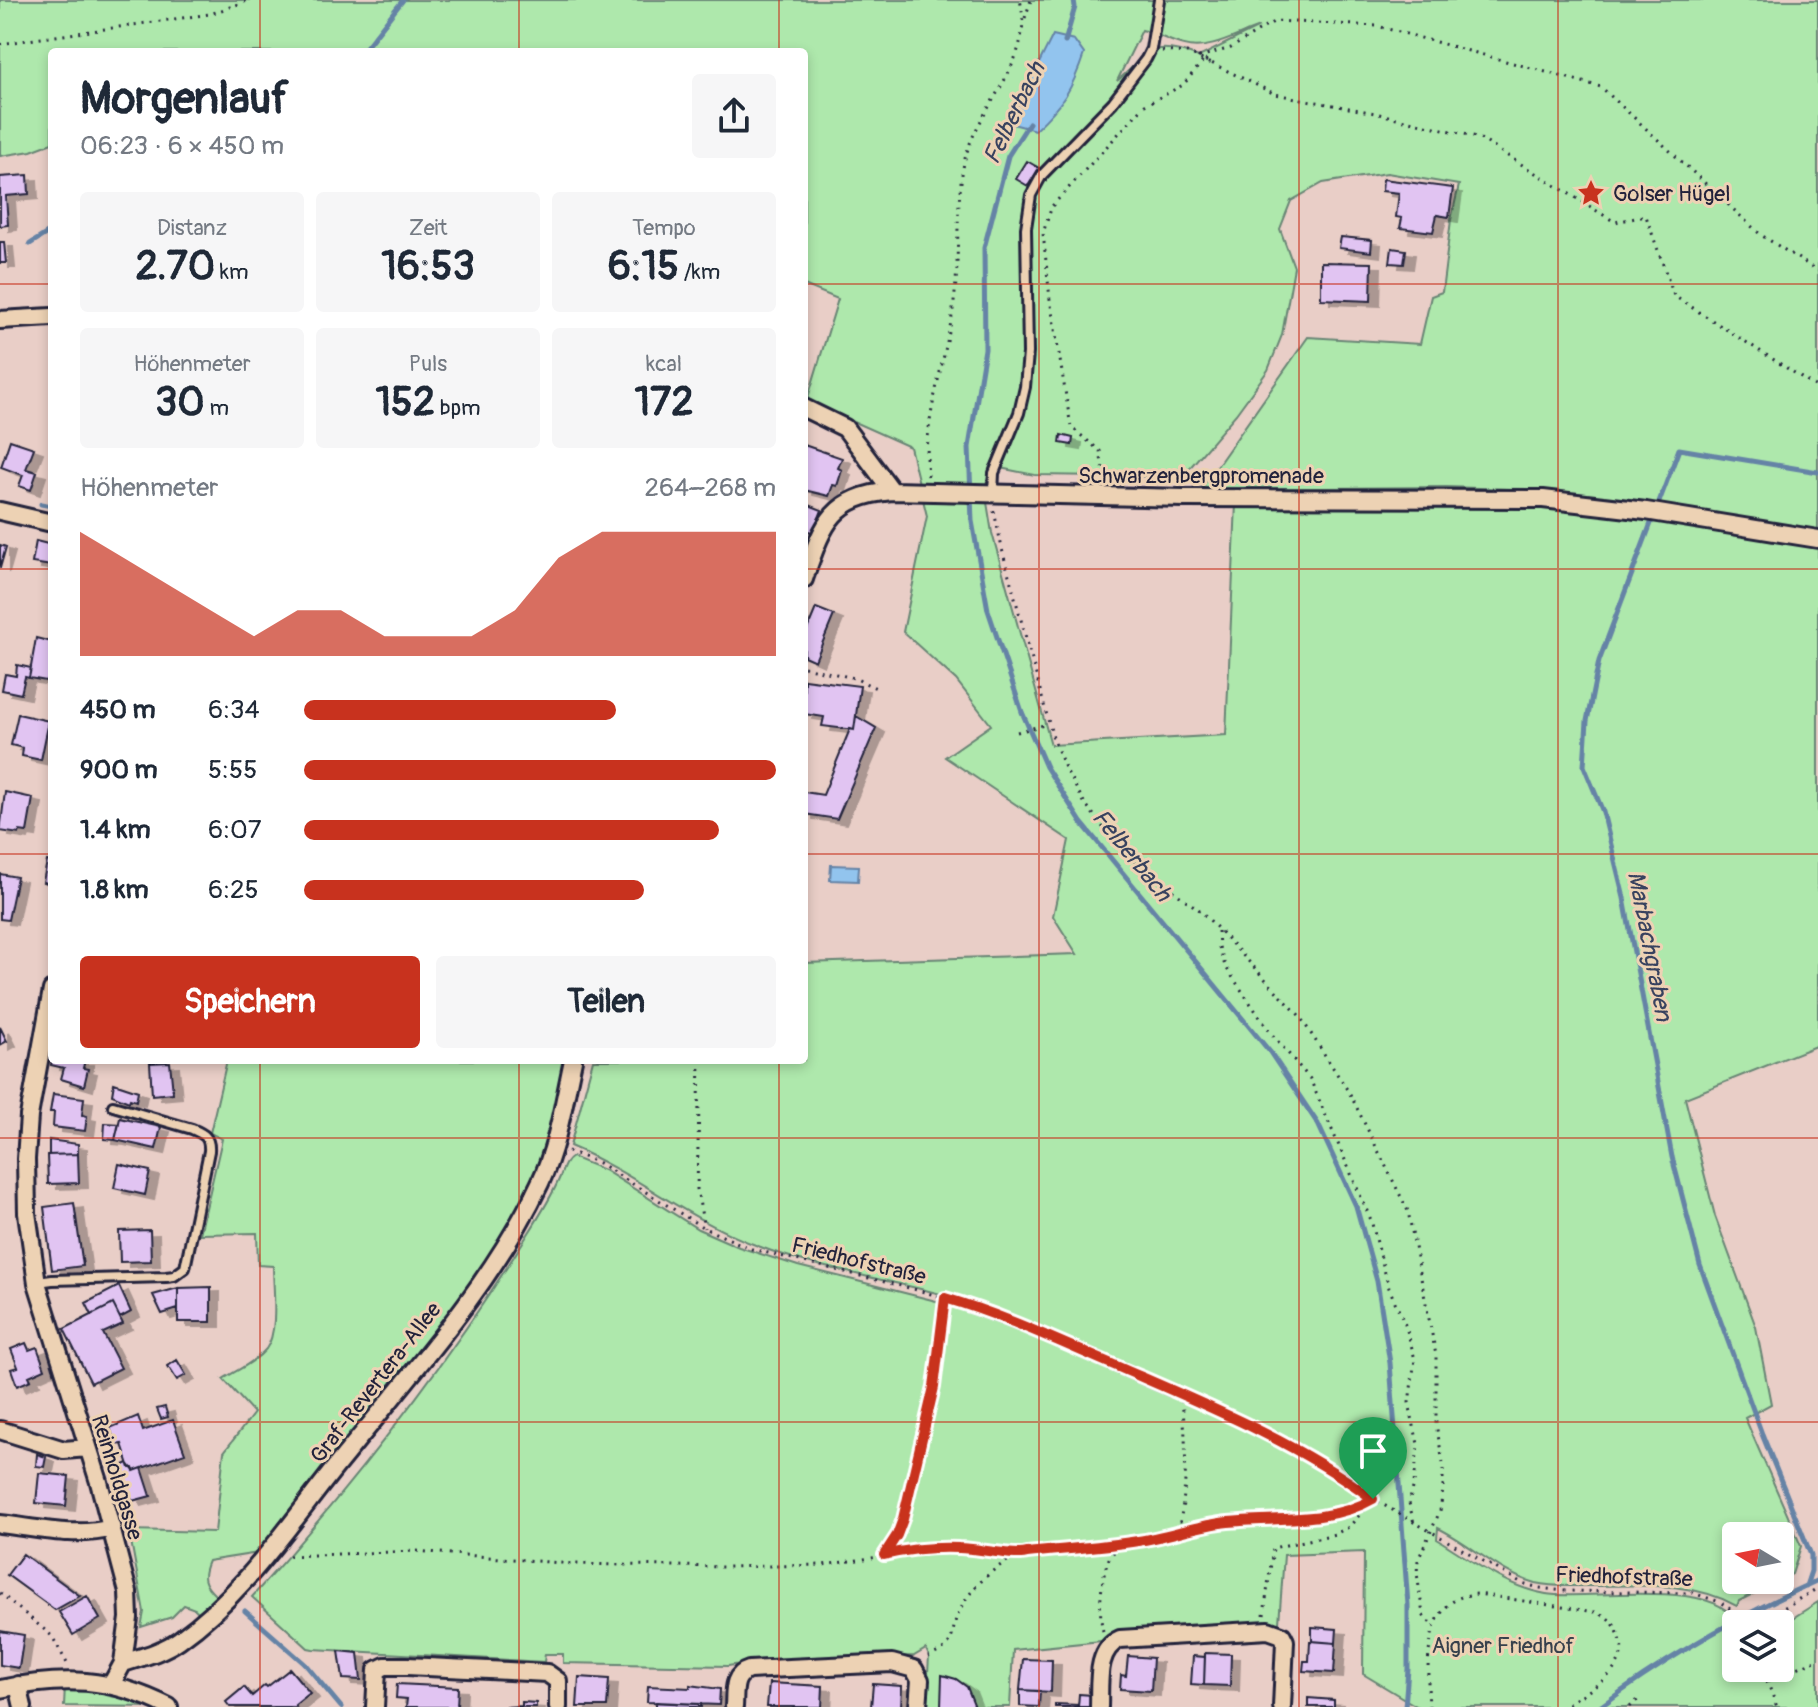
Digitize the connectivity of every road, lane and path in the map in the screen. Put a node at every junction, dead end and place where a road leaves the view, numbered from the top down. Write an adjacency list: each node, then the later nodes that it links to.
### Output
1 (250, 0): 6 (path)
2 (1020, 0): 5 (path)
3 (1031, 0): 5 (path)
4 (1159, 0): 7 (lane)
5 (1024, 21): 17 (path)
6 (0, 44)
7 (1151, 49): 9 (path); 18 (lane)
8 (1199, 57): 9 (path); 10 (path); 13 (path)
9 (1203, 61): 15 (path)
10 (1818, 271)
11 (48, 317): 12 (street)
12 (0, 320)
13 (1818, 388)
14 (808, 410): 16 (street)
15 (1104, 476)
16 (892, 491): 17 (street, Schwarzenbergpromenade); 22 (street, Schwarzenbergpromenade)
17 (929, 492): 18 (street, Schwarzenbergpromenade)
18 (987, 495): 21 (street, Schwarzenbergpromenade); 25 (path)
19 (0, 511): 20 (street)
20 (48, 522)
21 (1818, 539)
22 (808, 568)
23 (808, 668): 24 (path)
24 (876, 688)
25 (1049, 724): 26 (path); 27 (path)
26 (1017, 732)
27 (1218, 930): 40 (path); 43 (path)
28 (48, 1010): 34 (street, Reinholdgasse)
29 (572, 1064): 32 (street, Graf-Revertera-Allee)
30 (700, 1064): 33 (path)
31 (113, 1106): 34 (lane)
32 (553, 1147): 33 (path, Friedhofstraße); 57 (street, Graf-Revertera-Allee)
33 (704, 1228): 35 (path, Friedhofstraße)
34 (37, 1283): 38 (street, Reinholdgasse)
35 (945, 1298): 36 (path, Friedhofstraße); 47 (path)
36 (1181, 1395): 39 (path, Friedhofstraße); 44 (path)
37 (0, 1430): 38 (street)
38 (88, 1448): 42 (street, Reinholdgasse)
39 (1373, 1499): 40 (path, Friedhofstraße); 44 (path); 54 (path)
40 (1412, 1522): 43 (path, Friedhofstraße)
41 (0, 1524): 42 (street)
42 (112, 1528): 57 (street, Reinholdgasse)
43 (1430, 1531): 51 (path, Friedhofstraße); 53 (path)
44 (1178, 1532): 45 (path)
45 (1125, 1543): 48 (path); 55 (path)
46 (284, 1553): 47 (path)
47 (884, 1555): 48 (path)
48 (1018, 1556): 58 (path)
49 (1818, 1588): 52 (path, Friedhofstraße)
50 (0, 1593): 60 (path)
51 (1733, 1610)
52 (1782, 1610)
53 (1434, 1627): 74 (path); 75 (path)
54 (1268, 1630): 55 (street); 73 (street)
55 (1104, 1654): 72 (street)
56 (1818, 1659): 59 (path)
57 (123, 1663): 63 (street, Reinholdgasse)
58 (914, 1669): 70 (street); 71 (street)
59 (1794, 1669)
60 (70, 1679): 62 (street); 63 (street)
61 (1767, 1682): 77 (path)
62 (18, 1685): 64 (street); 66 (street)
63 (111, 1685): 67 (street)
64 (0, 1689)
65 (1640, 1698): 76 (path)
66 (23, 1707)
67 (169, 1707)
68 (375, 1707): 69 (street)
69 (558, 1707)
70 (734, 1707)
71 (918, 1707)
72 (1099, 1707)
73 (1282, 1707)
74 (1429, 1707)
75 (1563, 1707)
76 (1630, 1707)
77 (1777, 1707)

